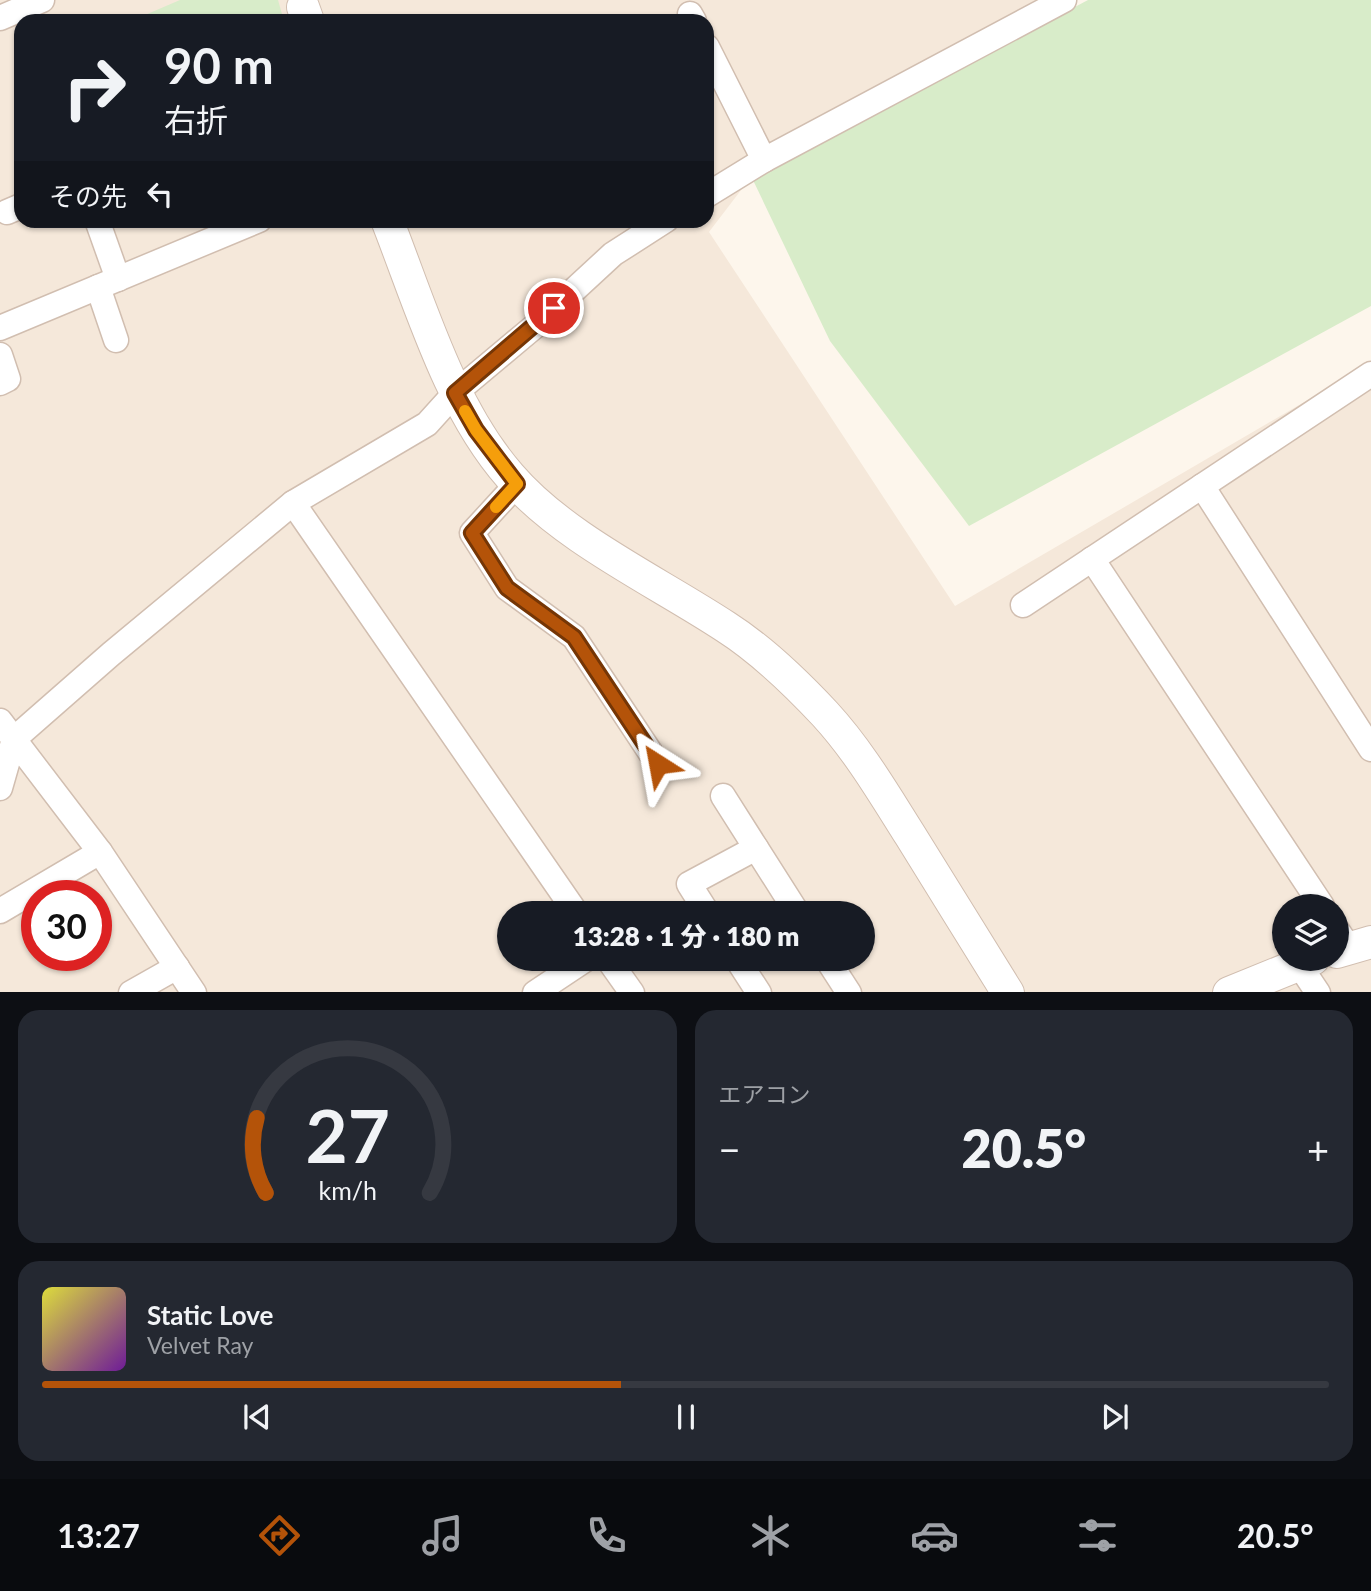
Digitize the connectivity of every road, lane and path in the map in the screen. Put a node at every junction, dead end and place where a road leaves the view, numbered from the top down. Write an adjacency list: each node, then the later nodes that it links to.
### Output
1 (42, 0): 3 (street)
2 (1064, 0): 5 (street)
3 (0, 18)
4 (714, 61): 5 (street)
5 (764, 160): 6 (street)
6 (714, 191)
7 (98, 228): 11 (street)
8 (240, 228): 11 (street)
9 (390, 228): 17 (street)
10 (654, 228): 17 (street)
11 (108, 283): 12 (street); 13 (street)
12 (0, 328)
13 (116, 340)
14 (0, 355): 16 (street)
15 (1371, 374): 19 (street)
16 (0, 383)
17 (455, 393): 18 (street); 20 (street)
18 (517, 484): 25 (street); 48 (street)
19 (1202, 486): 21 (street); 24 (street)
20 (293, 503): 23 (street); 31 (street)
21 (1093, 559): 22 (street); 30 (street)
22 (1023, 605)
23 (7, 730): 26 (street); 29 (street)
24 (1371, 749)
25 (658, 764)
26 (0, 788)
27 (723, 796): 28 (street)
28 (756, 848): 32 (street); 33 (street)
29 (100, 852): 34 (street); 35 (street)
30 (1314, 894)
31 (568, 901)
32 (700, 901)
33 (790, 901)
34 (0, 911)
35 (177, 967): 42 (street); 43 (street)
36 (567, 971): 44 (street)
37 (617, 971): 45 (street)
38 (745, 971): 46 (street)
39 (835, 971): 47 (street)
40 (1280, 971): 49 (street)
41 (1309, 971): 50 (street)
42 (131, 992)
43 (194, 992)
44 (535, 992)
45 (632, 992)
46 (759, 992)
47 (849, 992)
48 (1008, 992)
49 (1229, 992)
50 (1318, 992)

